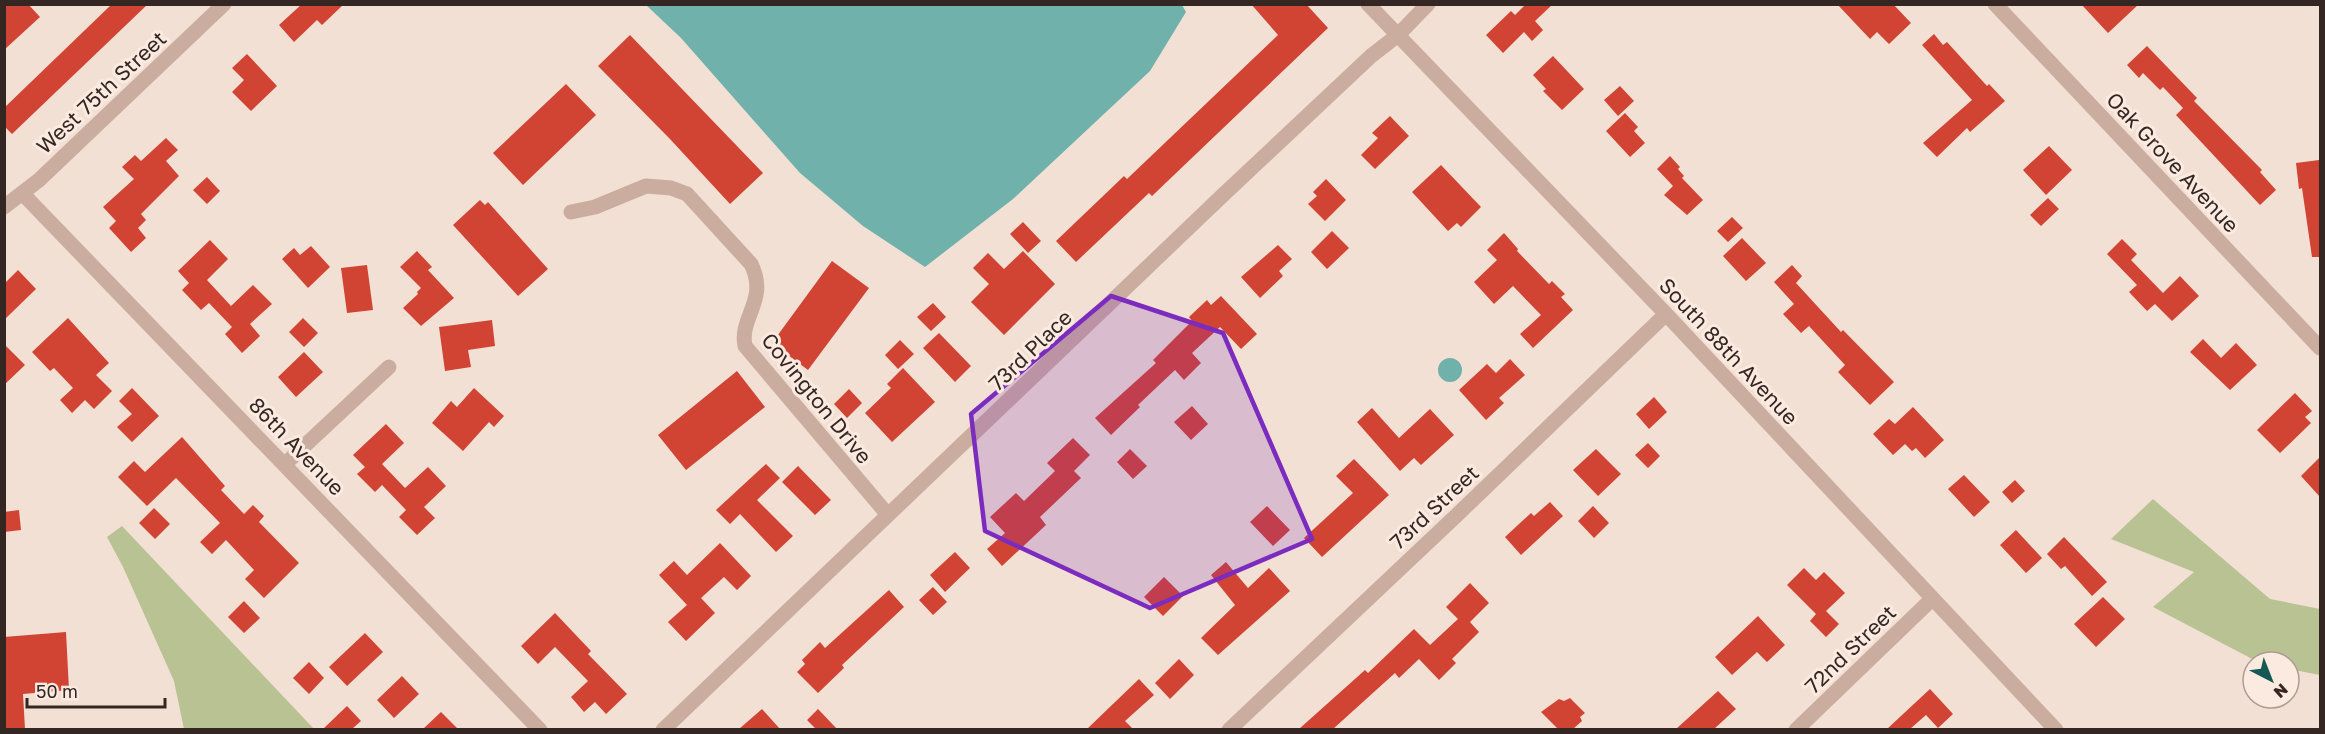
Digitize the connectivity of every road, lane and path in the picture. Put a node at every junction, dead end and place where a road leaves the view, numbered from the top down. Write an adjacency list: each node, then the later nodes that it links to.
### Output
1 (224, 4): 6 (street, West 75th Street)
2 (1368, 4): 5 (street, South 88th Avenue)
3 (1428, 4): 5 (street, 73rd Place)
4 (1995, 4): 10 (street, Oak Grove Avenue)
5 (1398, 35): 9 (street, South 88th Avenue); 13 (street, 73rd Place)
6 (22, 193): 7 (street, West 75th Street); 12 (street, 86th Avenue)
7 (4, 207)
8 (571, 212): 13 (street, Covington Drive)
9 (1666, 314): 14 (street, South 88th Avenue); 17 (street, 73rd Street)
10 (2320, 348)
11 (388, 367): 12 (street)
12 (285, 464): 15 (street, 86th Avenue)
13 (888, 515): 16 (street, 73rd Place)
14 (1932, 599): 18 (street, 72nd Street); 19 (street, South 88th Avenue)
15 (540, 729)
16 (663, 729)
17 (1229, 729)
18 (1796, 729)
19 (2056, 729)

